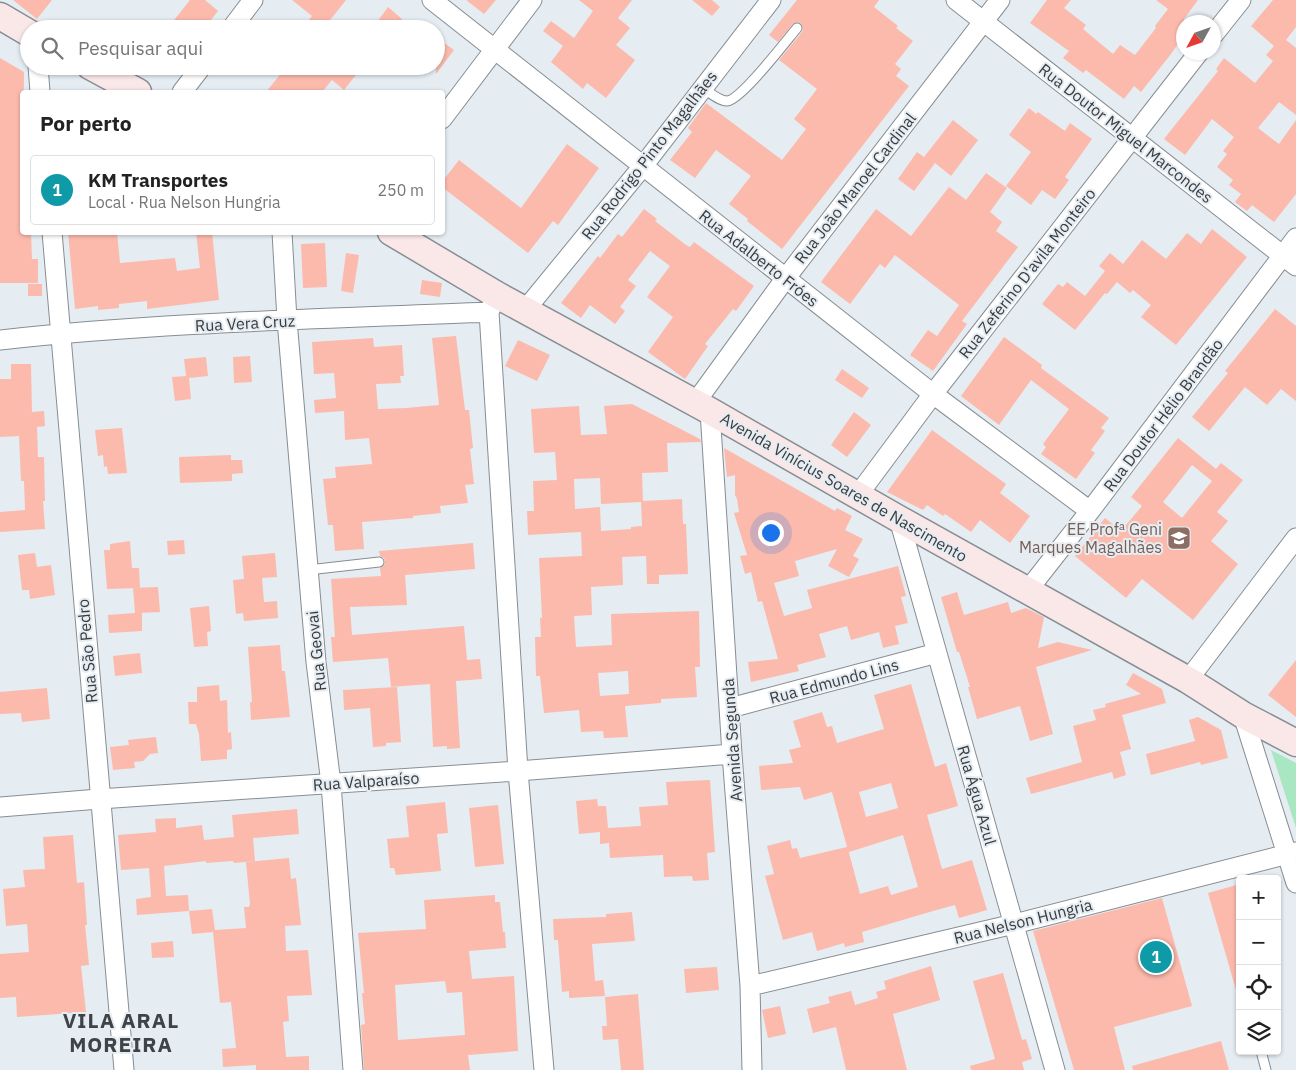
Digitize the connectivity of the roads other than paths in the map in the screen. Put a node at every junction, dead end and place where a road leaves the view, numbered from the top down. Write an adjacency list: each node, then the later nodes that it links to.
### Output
1 (253, 0): 9 (street)
2 (432, 0): 14 (street, Rua Adalberto Fróes)
3 (532, 0): 14 (street)
4 (771, 0): 19 (street, Rua Rodrigo Pinto Magalhães)
5 (956, 0): 10 (street, Rua Doutor Miguel Marcondes)
6 (1000, 0): 10 (street, Rua João Manoel Cardinal)
7 (1240, 0): 11 (street)
8 (0, 16): 12 (street)
9 (238, 20)
10 (983, 21): 24 (street, Rua Doutor Miguel Marcondes); 31 (street, Rua João Manoel Cardinal)
11 (1221, 25)
12 (20, 28)
13 (797, 28): 19 (lane)
14 (495, 48): 23 (street); 25 (street, Rua Adalberto Fróes)
15 (1193, 60): 24 (street, Rua Zeferino D'avila Monteiro)
16 (39, 75): 20 (street)
17 (107, 75): 21 (street)
18 (195, 75): 22 (street)
19 (703, 88): 25 (street, Rua Rodrigo Pinto Magalhães)
20 (40, 90)
21 (134, 90)
22 (184, 90)
23 (445, 115)
24 (1132, 138): 30 (street, Rua Doutor Miguel Marcondes); 37 (street, Rua Zeferino D'avila Monteiro)
25 (643, 166): 31 (street, Rua Adalberto Fróes); 33 (street, Rua Rodrigo Pinto Magalhães)
26 (52, 235): 35 (street, Rua São Pedro)
27 (282, 235): 34 (street, Rua Geovai)
28 (395, 235): 32 (street, Avenida Vinícius Soares de Nascimento)
29 (1296, 238): 30 (street, Rua Doutor Hélio Brandão)
30 (1289, 261): 40 (street, Rua Doutor Hélio Brandão)
31 (785, 279): 37 (street, Rua Adalberto Fróes); 38 (street, Rua João Manoel Cardinal)
32 (493, 303): 33 (street, Avenida Vinícius Soares de Nascimento); 34 (street, Rua Vera Cruz); 52 (street)
33 (526, 309): 38 (street, Avenida Vinícius Soares de Nascimento)
34 (287, 320): 35 (street, Rua Vera Cruz); 44 (street, Rua Geovai)
35 (60, 333): 36 (street, Rua Vera Cruz); 54 (street, Rua São Pedro)
36 (0, 340)
37 (933, 394): 39 (street, Rua Zeferino D'avila Monteiro); 40 (street, Rua Adalberto Fróes)
38 (703, 407): 39 (street, Avenida Vinícius Soares de Nascimento); 48 (street, Avenida Segunda)
39 (858, 495): 41 (street, Avenida Vinícius Soares de Nascimento)
40 (1090, 511): 45 (street, Rua Doutor Hélio Brandão)
41 (899, 519): 45 (street, Avenida Vinícius Soares de Nascimento); 46 (street, Rua Água Azul)
42 (1296, 538): 47 (street)
43 (379, 562): 44 (lane)
44 (308, 570): 53 (street, Rua Geovai)
45 (1028, 590): 47 (street, Avenida Vinícius Soares de Nascimento)
46 (937, 653): 48 (street, Rua Edmundo Lins); 58 (street, Rua Água Azul)
47 (1188, 680): 49 (street, Avenida Vinícius Soares de Nascimento)
48 (730, 708): 51 (street, Avenida Segunda)
49 (1243, 715): 50 (street, Avenida Vinícius Soares de Nascimento); 56 (street)
50 (1296, 743)
51 (732, 754): 52 (street, Rua Valparaíso); 59 (street, Avenida Segunda)
52 (518, 771): 53 (street, Rua Valparaíso); 63 (street)
53 (330, 784): 54 (street, Rua Valparaíso); 62 (street, Rua Geovai)
54 (99, 799): 55 (street, Rua Valparaíso); 61 (street, Rua São Pedro)
55 (0, 807)
56 (1292, 853): 57 (street); 58 (street, Rua Nelson Hungria)
57 (1296, 883)
58 (1014, 924): 59 (street, Rua Nelson Hungria); 65 (street, Rua Água Azul)
59 (750, 986): 64 (street, Avenida Segunda)
60 (1262, 1055): 66 (lane)
61 (124, 1070)
62 (353, 1070)
63 (544, 1070)
64 (752, 1070)
65 (1056, 1070)
66 (1266, 1070)

